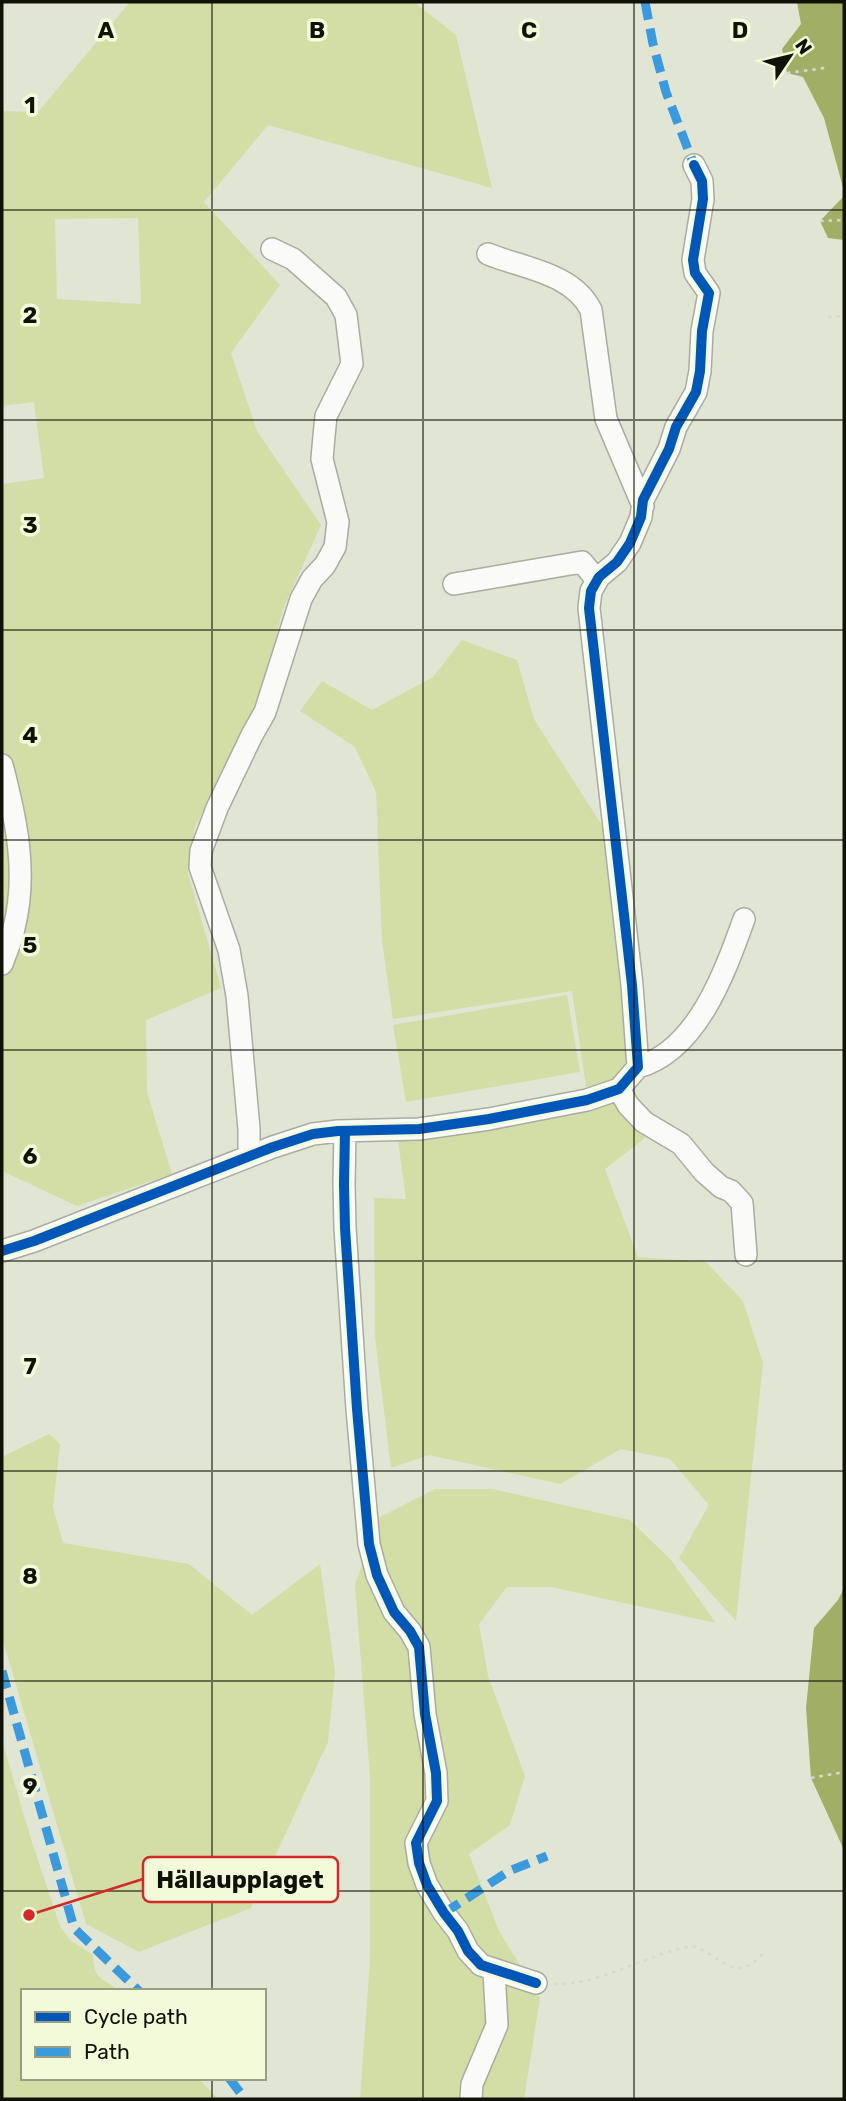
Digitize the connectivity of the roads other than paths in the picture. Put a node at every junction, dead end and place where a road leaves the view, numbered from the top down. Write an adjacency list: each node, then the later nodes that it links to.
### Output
1 (694, 165): 4 (street)
2 (272, 248): 13 (street)
3 (488, 254): 4 (street)
4 (643, 506): 5 (street)
5 (597, 580): 6 (street); 10 (street)
6 (454, 584)
7 (2, 765): 9 (street)
8 (744, 919): 10 (street)
9 (2, 964)
10 (638, 1066): 11 (street)
11 (618, 1089): 12 (street); 15 (street)
12 (345, 1131): 13 (street); 16 (street)
13 (249, 1156): 14 (street)
14 (2, 1251)
15 (746, 1255)
16 (494, 1971): 17 (street); 18 (street)
17 (536, 1983)
18 (471, 2099)

